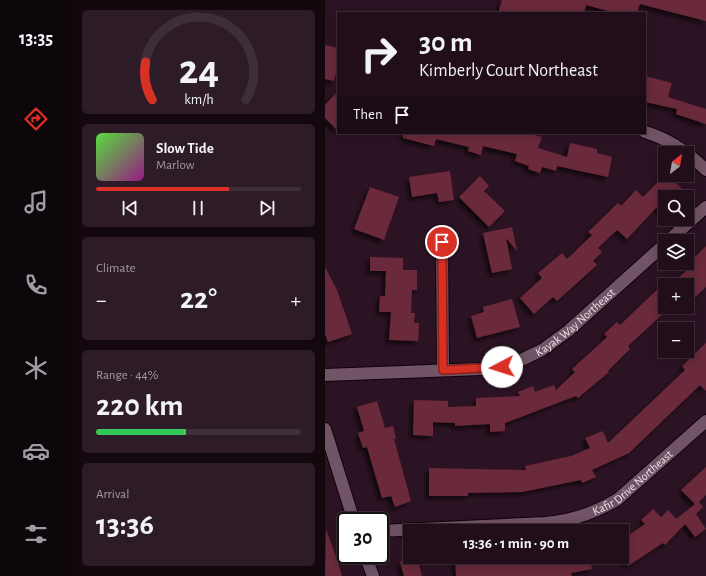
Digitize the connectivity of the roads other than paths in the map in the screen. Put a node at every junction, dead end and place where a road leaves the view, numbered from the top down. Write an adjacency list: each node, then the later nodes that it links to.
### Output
1 (646, 132): 2 (street)
2 (706, 170)
3 (706, 207): 4 (street)
4 (676, 234)
5 (442, 242): 7 (street)
6 (658, 250): 7 (street, Kayak Way Northeast)
7 (443, 370): 8 (street, Kayak Way Northeast)
8 (325, 375)
9 (706, 422): 12 (street, Kafir Drive Northeast)
10 (325, 429): 11 (street)
11 (351, 512)
12 (389, 531)
13 (368, 564): 14 (street)
14 (373, 576)

